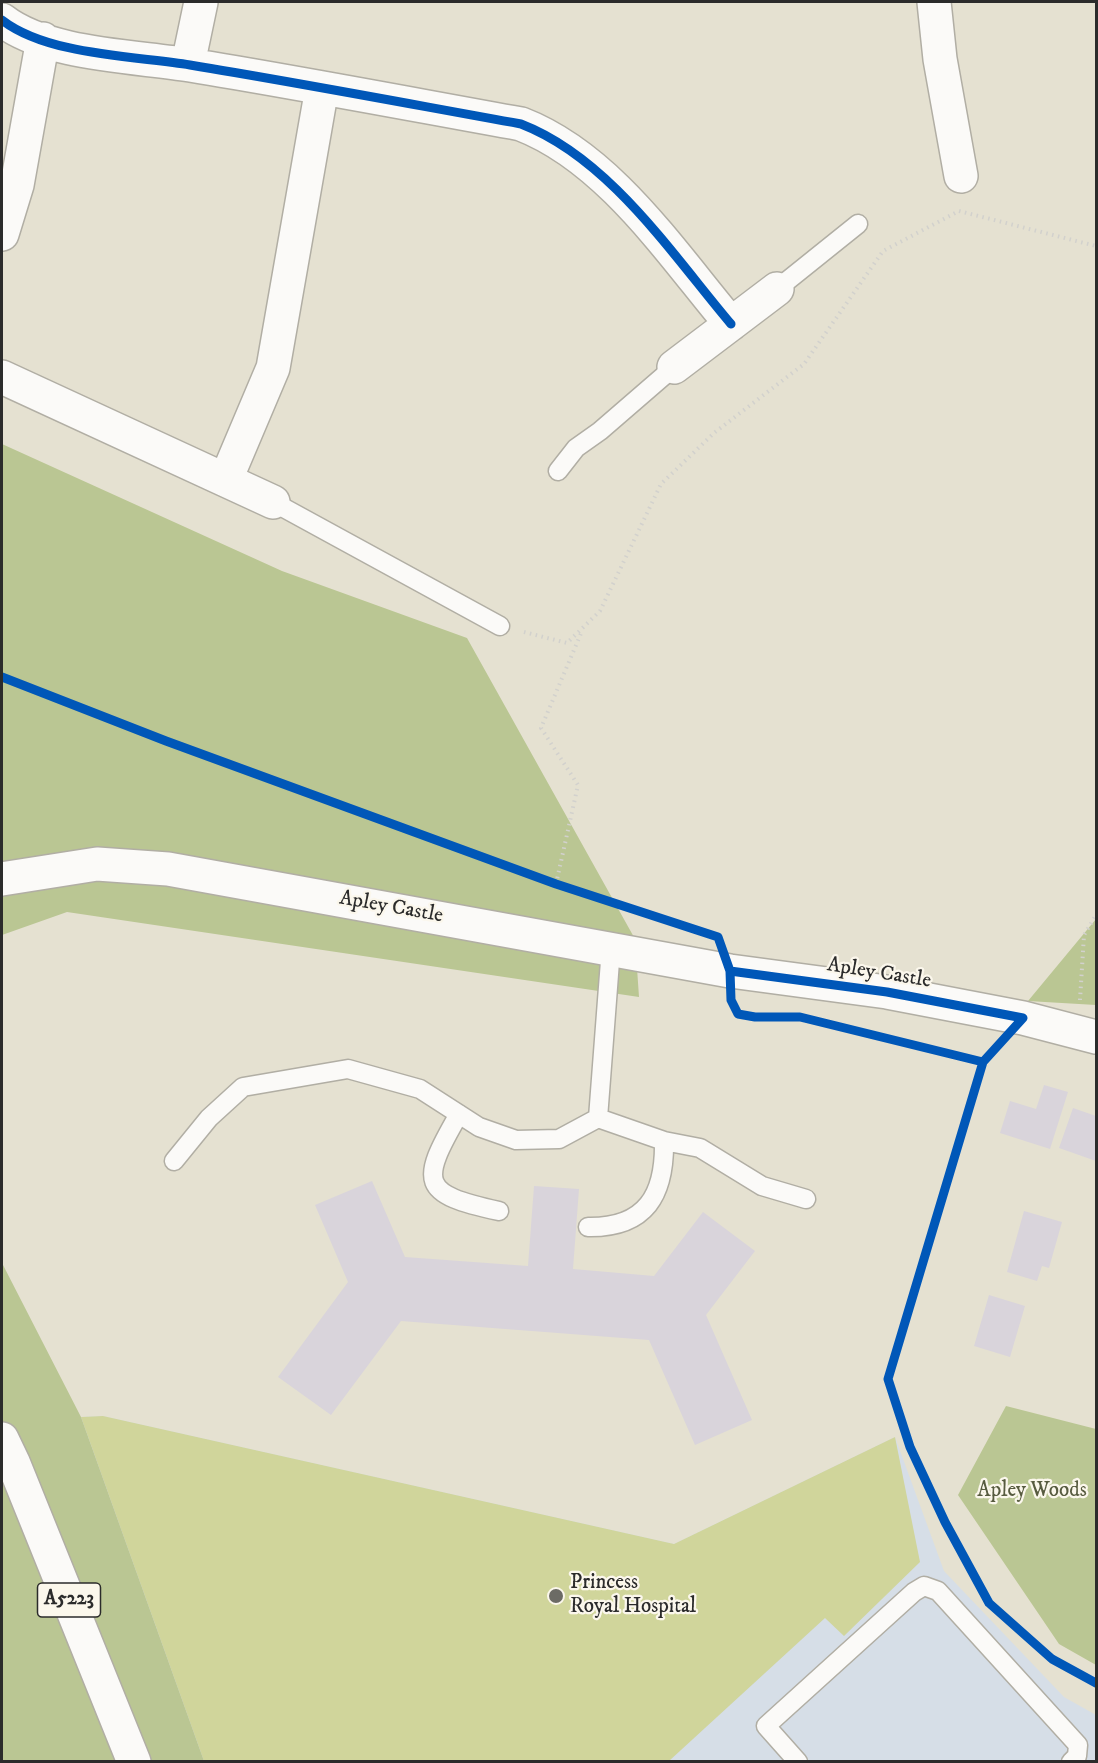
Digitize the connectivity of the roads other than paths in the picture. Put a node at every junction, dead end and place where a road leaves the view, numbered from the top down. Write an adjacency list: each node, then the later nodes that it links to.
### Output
1 (201, 2): 5 (street)
2 (934, 2): 7 (street)
3 (2, 20): 4 (street)
4 (43, 39): 5 (street); 9 (street)
5 (188, 64): 6 (street)
6 (322, 88): 11 (street); 15 (street)
7 (961, 176)
8 (858, 224): 10 (lane)
9 (2, 234)
10 (777, 289): 11 (street)
11 (731, 324): 12 (street)
12 (674, 367): 14 (lane)
13 (2, 377): 15 (street)
14 (558, 471)
15 (226, 479): 16 (street)
16 (273, 502): 17 (lane)
17 (500, 626)
18 (2, 879): 19 (street, Apley Castle)
19 (611, 948): 20 (street, Apley Castle); 22 (lane)
20 (1088, 1035)
21 (459, 1114): 22 (lane); 24 (lane); 26 (lane)
22 (598, 1118): 23 (lane)
23 (664, 1141): 25 (lane); 27 (lane)
24 (174, 1161)
25 (806, 1198)
26 (499, 1211)
27 (588, 1227)
28 (2, 1439): 29 (street, A5223)
29 (134, 1761)
30 (798, 1761): 31 (lane)
31 (1071, 1761)

